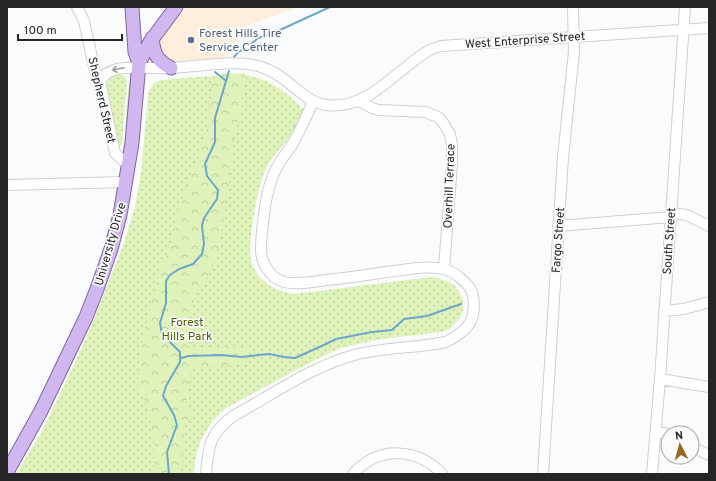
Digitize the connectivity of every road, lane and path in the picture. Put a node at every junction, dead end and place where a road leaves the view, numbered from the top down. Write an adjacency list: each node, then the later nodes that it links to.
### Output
1 (77, 7): 12 (street, Shepherd Street)
2 (132, 7): 10 (main road)
3 (176, 7): 9 (main road, University Drive)
4 (573, 7): 8 (street, Fargo Street)
5 (685, 7): 7 (street, South Street)
6 (709, 28): 7 (street, West Enterprise Street)
7 (684, 29): 8 (street, West Enterprise Street); 18 (street, South Street)
8 (575, 37): 13 (street, West Enterprise Street); 19 (street, Fargo Street)
9 (152, 38): 10 (main road, University Drive); 11 (main road)
10 (139, 66): 11 (street); 12 (street, one-way to 12); 15 (main road, University Drive)
11 (171, 68): 14 (street)
12 (100, 80): 15 (street, Shepherd Street)
13 (359, 100): 14 (street); 21 (street, Overhill Terrace)
14 (313, 101): 21 (street)
15 (128, 165): 16 (main road, University Drive)
16 (126, 182): 17 (street); 28 (main road, University Drive)
17 (7, 185)
18 (671, 215): 19 (street); 20 (street); 23 (street, South Street)
19 (558, 226): 32 (street, Fargo Street)
20 (709, 226)
21 (444, 269): 29 (street)
22 (709, 302): 23 (street)
23 (664, 311): 24 (street, South Street)
24 (660, 379): 25 (street); 26 (street, South Street)
25 (709, 387)
26 (656, 431): 27 (street); 33 (street, South Street)
27 (660, 432)
28 (7, 472)
29 (206, 474)
30 (353, 474): 31 (street)
31 (442, 474)
32 (543, 474)
33 (652, 474)

